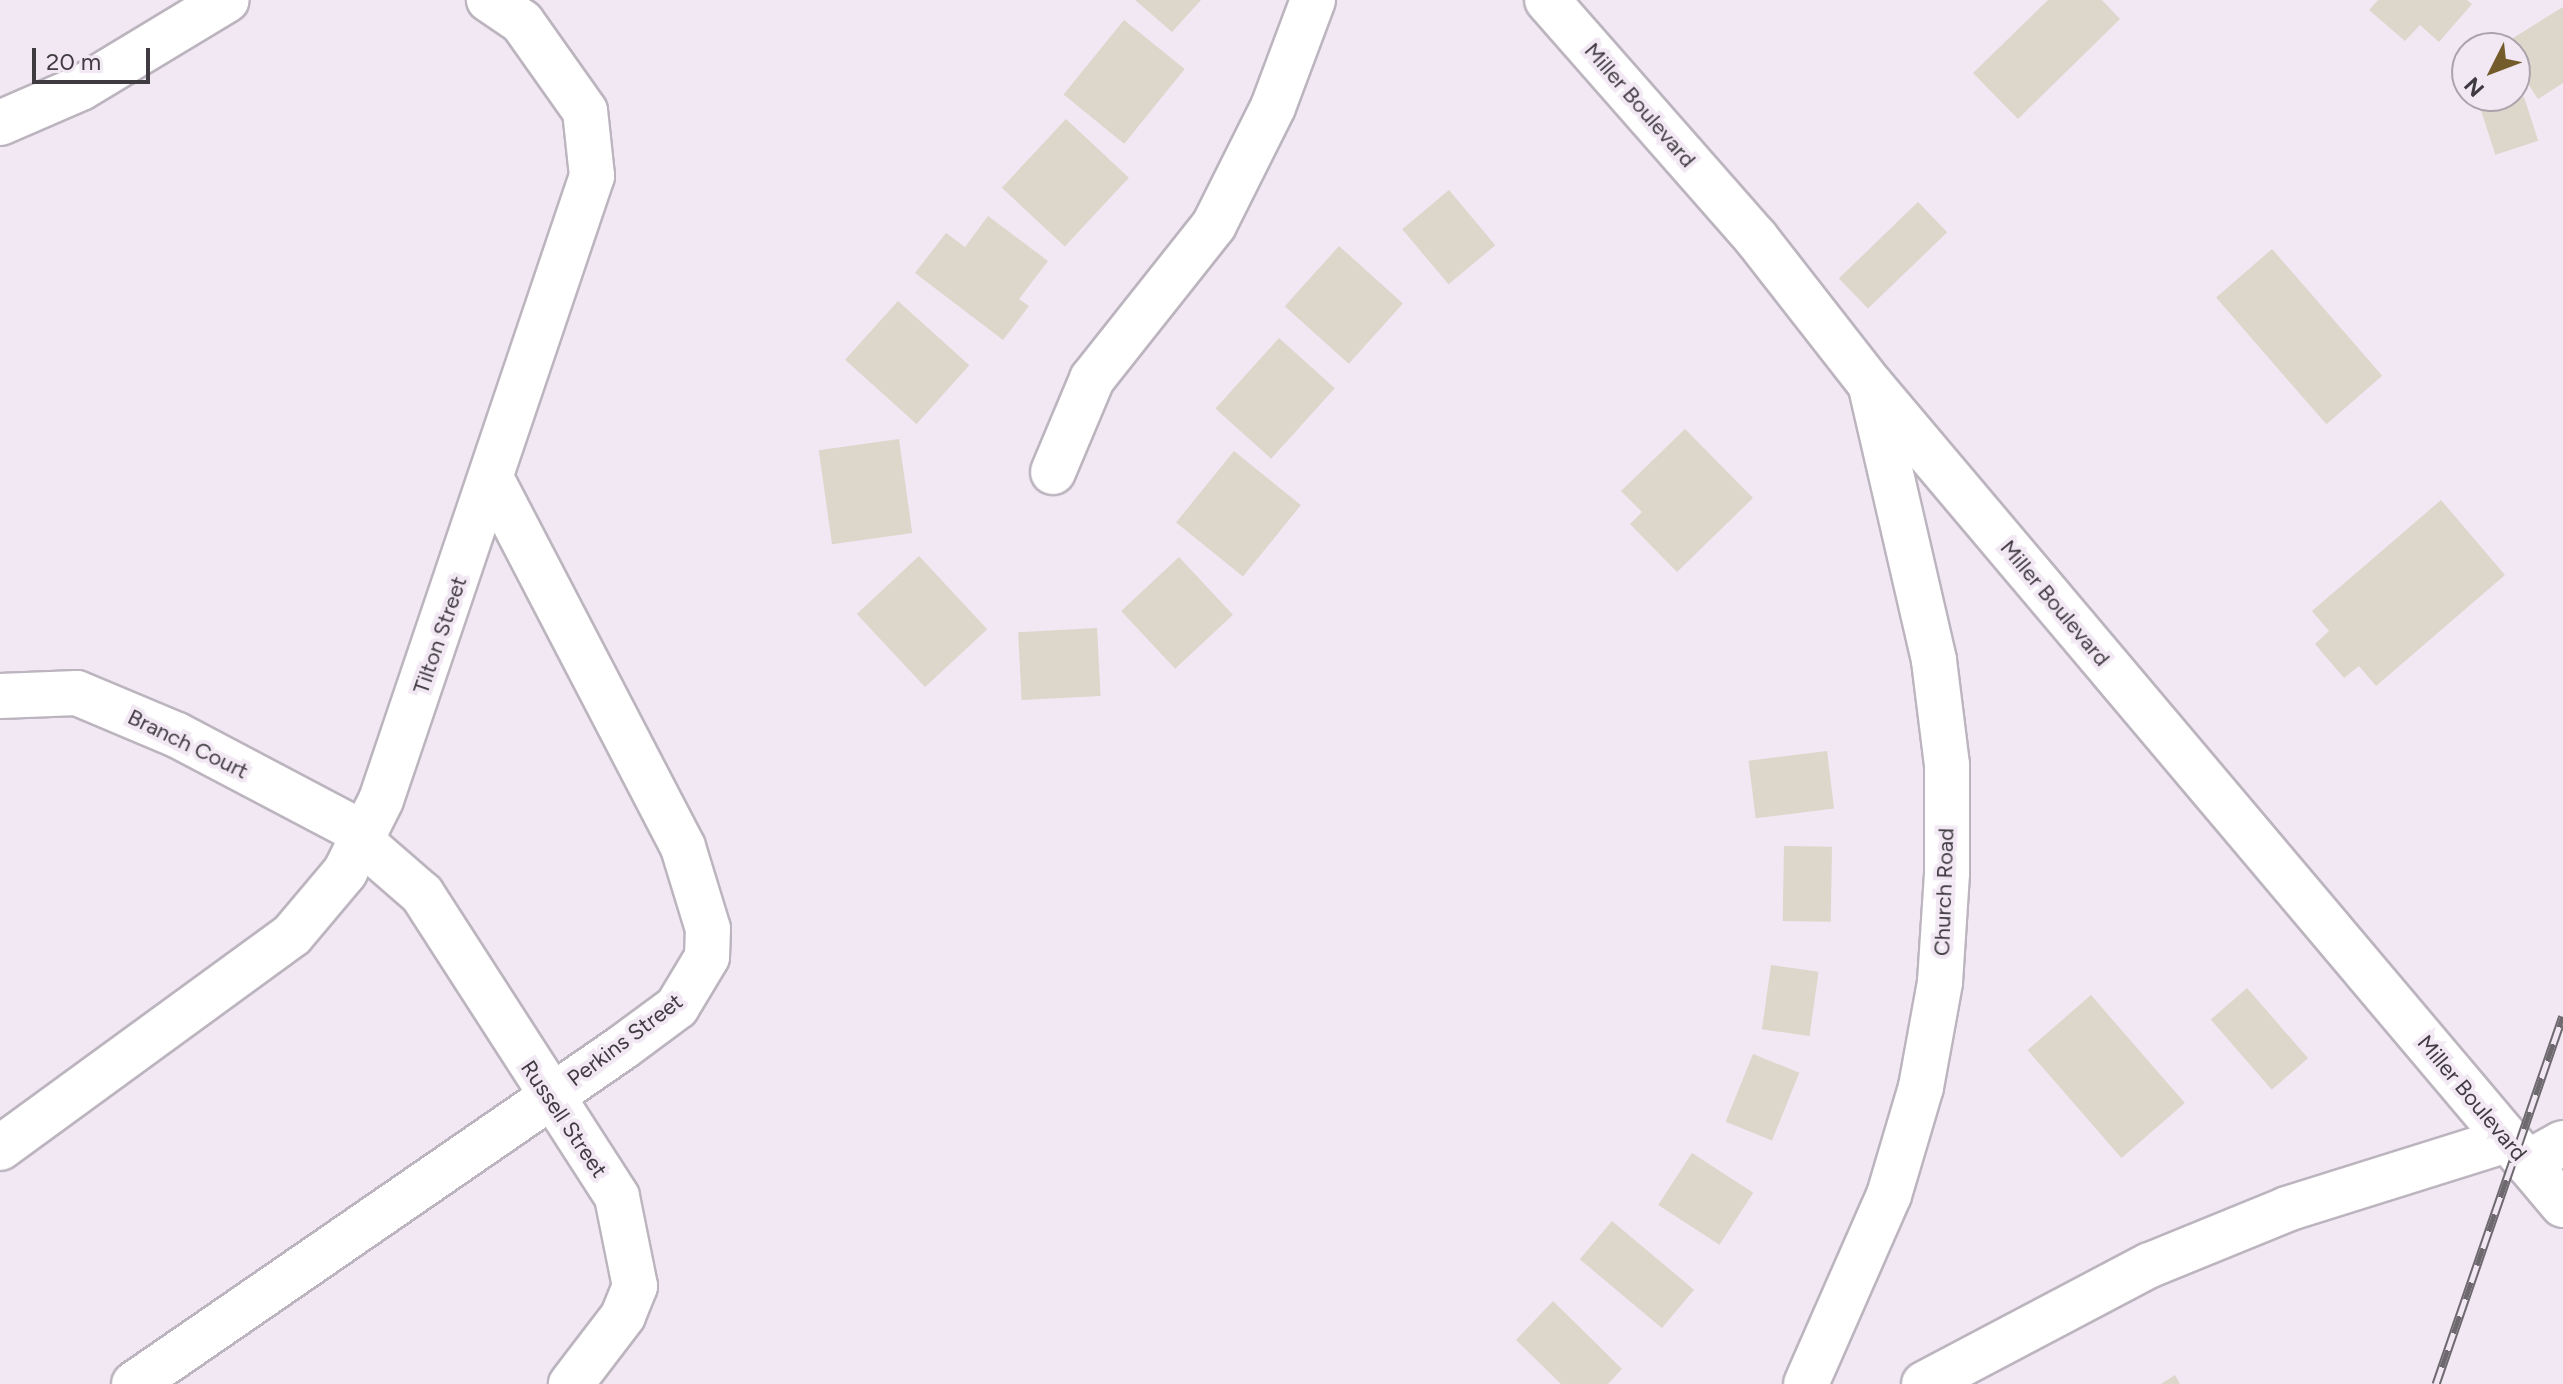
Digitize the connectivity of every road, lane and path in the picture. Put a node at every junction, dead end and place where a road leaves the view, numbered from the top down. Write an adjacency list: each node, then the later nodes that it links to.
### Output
1 (227, 0): 5 (street)
2 (489, 0): 8 (street, Tilton Street)
3 (1313, 0): 7 (street)
4 (1547, 0): 6 (street, Miller Boulevard)
5 (0, 123)
6 (1871, 385): 13 (street, Miller Boulevard); 17 (street, Church Road)
7 (1053, 472)
8 (492, 480): 10 (street, Tilton Street); 11 (street, Perkins Street)
9 (0, 696): 10 (street, Branch Court)
10 (365, 834): 11 (street, Russell Street); 12 (street, Tilton Street)
11 (547, 1098): 15 (street, Perkins Street); 16 (street, Russell Street)
12 (0, 1148)
13 (2533, 1149): 14 (street, Miller Boulevard); 18 (street)
14 (2563, 1205)
15 (134, 1384)
16 (571, 1384)
17 (1806, 1384)
18 (1924, 1384)

